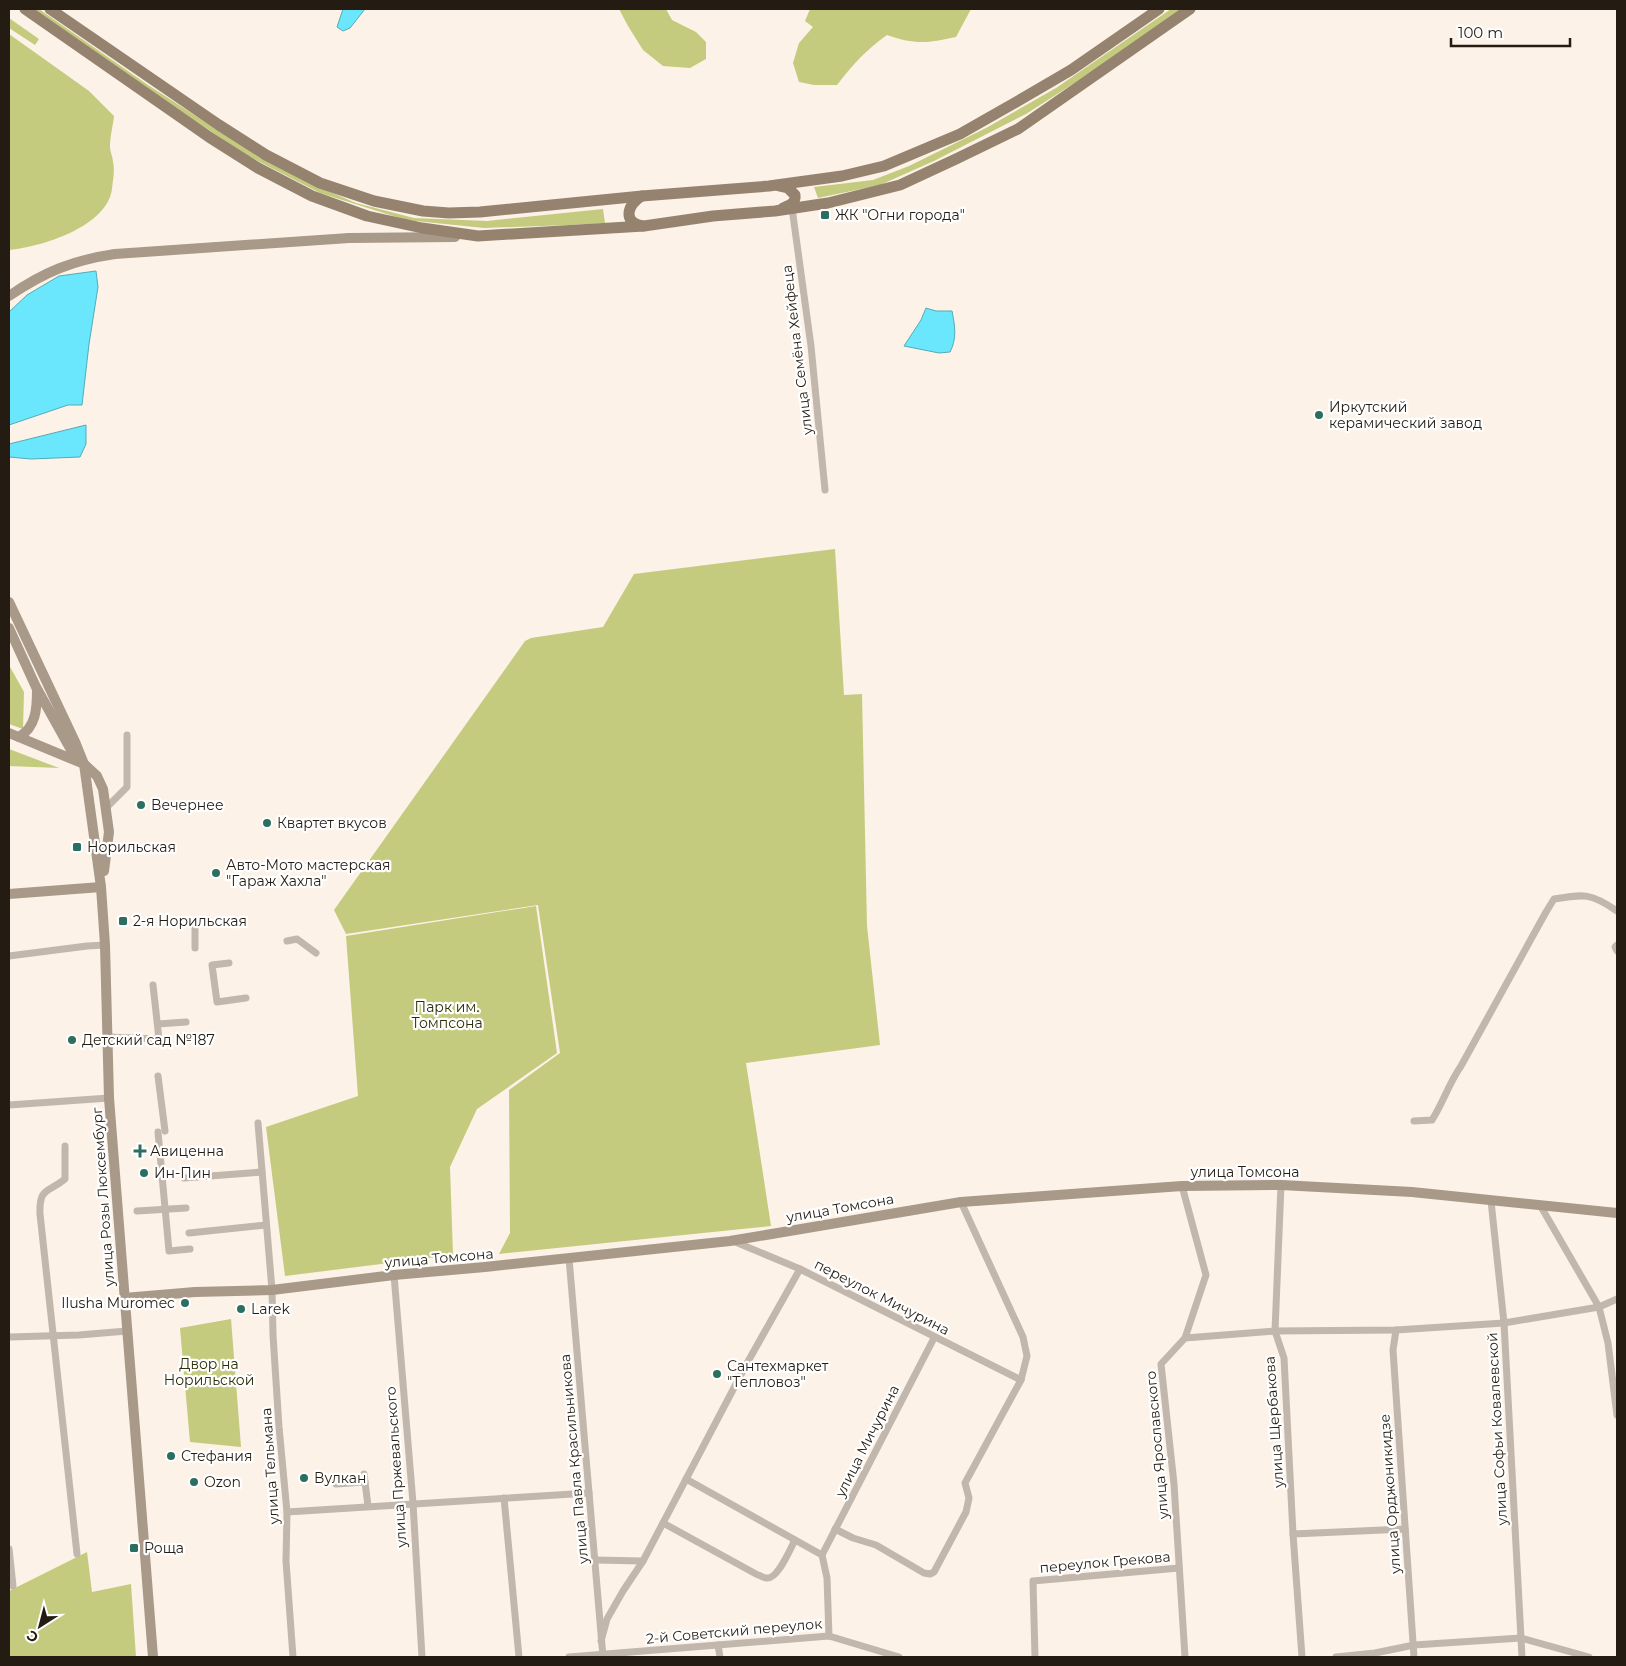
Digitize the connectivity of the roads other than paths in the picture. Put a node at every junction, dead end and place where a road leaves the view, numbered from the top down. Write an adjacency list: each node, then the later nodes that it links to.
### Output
1 (25, 9): 10 (main road)
2 (50, 9): 6 (main road)
3 (1159, 9): 5 (main road)
4 (1190, 9): 7 (main road)
5 (769, 186): 6 (main road); 8 (main road)
6 (642, 196): 9 (main road)
7 (792, 208): 8 (main road); 12 (street, улица Семёна Хейфеца)
8 (774, 211): 9 (main road)
9 (644, 226): 10 (main road)
10 (478, 236): 11 (main road)
11 (9, 296)
12 (825, 490)
13 (9, 602): 14 (main road, улица Розы Люксембург)
14 (21, 626): 15 (main road); 19 (main road, улица Розы Люксембург)
15 (9, 629): 16 (main road)
16 (36, 686): 17 (main road); 19 (main road)
17 (14, 735): 19 (main road)
18 (126, 736): 20 (street)
19 (84, 764): 20 (main road); 21 (main road, улица Розы Люксембург)
20 (106, 808): 21 (main road)
21 (102, 887): 22 (main road); 26 (main road, улица Розы Люксембург)
22 (9, 894)
23 (1617, 911): 41 (street)
24 (195, 920): 28 (street)
25 (287, 942): 30 (street)
26 (105, 945): 31 (street); 37 (main road, улица Розы Люксембург)
27 (1617, 945): 29 (street)
28 (195, 948)
29 (1617, 951)
30 (316, 953)
31 (9, 956)
32 (229, 963): 34 (street)
33 (153, 985): 36 (street)
34 (246, 998)
35 (186, 1022): 36 (street)
36 (158, 1024): 37 (street)
37 (108, 1036): 39 (main road, улица Розы Люксембург)
38 (158, 1076): 53 (street)
39 (109, 1098): 40 (street); 65 (main road, улица Розы Люксембург)
40 (9, 1105)
41 (1414, 1121)
42 (258, 1123): 44 (street, улица Тельмана)
43 (65, 1146): 72 (street)
44 (262, 1172): 45 (street); 57 (street, улица Тельмана)
45 (184, 1178)
46 (1281, 1185): 47 (main road, улица Томсона); 48 (main road, улица Томсона); 71 (street, улица Щербакова)
47 (1182, 1186): 49 (main road, улица Томсона); 75 (street, улица Ярославского)
48 (1491, 1201): 50 (main road, улица Томсона); 68 (street, улица Софьи Ковалевской)
49 (961, 1202): 59 (main road, улица Томсона); 76 (street)
50 (1540, 1205): 51 (main road, улица Томсона); 67 (street)
51 (1562, 1207): 55 (main road); 56 (main road)
52 (186, 1208): 53 (street)
53 (165, 1209): 54 (street); 60 (street)
54 (137, 1211)
55 (1617, 1213)
56 (1617, 1219)
57 (266, 1225): 58 (street); 64 (street, улица Тельмана)
58 (189, 1233)
59 (730, 1241): 61 (main road, улица Томсона); 62 (street, переулок Мичурина)
60 (190, 1250)
61 (569, 1258): 63 (main road, улица Томсона); 80 (street, улица Павла Красильникова)
62 (800, 1269): 74 (street, переулок Мичурина); 78 (street)
63 (394, 1275): 64 (main road, улица Томсона); 82 (street, улица Пржевальского)
64 (272, 1290): 65 (main road, улица Томсона); 84 (street, улица Тельмана)
65 (124, 1298): 70 (main road, улица Розы Люксембург)
66 (1617, 1299): 67 (street)
67 (1599, 1307): 68 (street); 77 (street)
68 (1504, 1322): 69 (street); 98 (street, улица Софьи Ковалевской)
69 (1396, 1330): 71 (street); 87 (street, улица Орджоникидзе)
70 (127, 1331): 72 (street); 103 (main road, улица Розы Люксембург)
71 (1275, 1331): 75 (street); 88 (street, улица Щербакова)
72 (53, 1336): 73 (street); 91 (street)
73 (9, 1337)
74 (934, 1338): 76 (street, переулок Мичурина); 86 (street, улица Мичурина)
75 (1185, 1338): 95 (street, улица Ярославского)
76 (1020, 1380): 86 (street)
77 (1617, 1415)
78 (686, 1479): 85 (street); 89 (street)
79 (336, 1484): 83 (street)
80 (589, 1493): 81 (street); 93 (street, улица Павла Красильникова)
81 (504, 1498): 82 (street); 106 (street)
82 (413, 1503): 83 (street); 105 (street, улица Пржевальского)
83 (368, 1506): 84 (street)
84 (287, 1512): 104 (street, улица Тельмана)
85 (663, 1523): 89 (street); 94 (street)
86 (835, 1529): 92 (street, улица Мичурина)
87 (1405, 1529): 88 (street); 101 (street, улица Орджоникидзе)
88 (1293, 1534): 112 (street, улица Щербакова)
89 (795, 1540): 92 (street)
90 (9, 1549): 96 (street)
91 (77, 1554)
92 (822, 1555): 97 (street)
93 (595, 1560): 94 (street); 99 (street, улица Павла Красильникова)
94 (643, 1561): 99 (street)
95 (1179, 1568): 110 (street, переулок Грекова); 111 (street, улица Ярославского)
96 (13, 1586)
97 (829, 1636): 100 (street, 2-й Советский переулок); 109 (street, 2-й Советский переулок)
98 (1520, 1638): 101 (street); 115 (street, улица Софьи Ковалевской); 116 (street)
99 (601, 1641): 102 (street, улица Павла Красильникова)
100 (718, 1645): 102 (street, 2-й Советский переулок); 108 (street)
101 (1414, 1645): 113 (street); 114 (street, улица Орджоникидзе)
102 (603, 1656): 107 (street, 2-й Советский переулок)
103 (153, 1657)
104 (293, 1657)
105 (422, 1657)
106 (519, 1657)
107 (569, 1657)
108 (720, 1657)
109 (899, 1657)
110 (1035, 1657)
111 (1185, 1657)
112 (1302, 1657)
113 (1336, 1657)
114 (1414, 1657)
115 (1522, 1657)
116 (1589, 1657)

